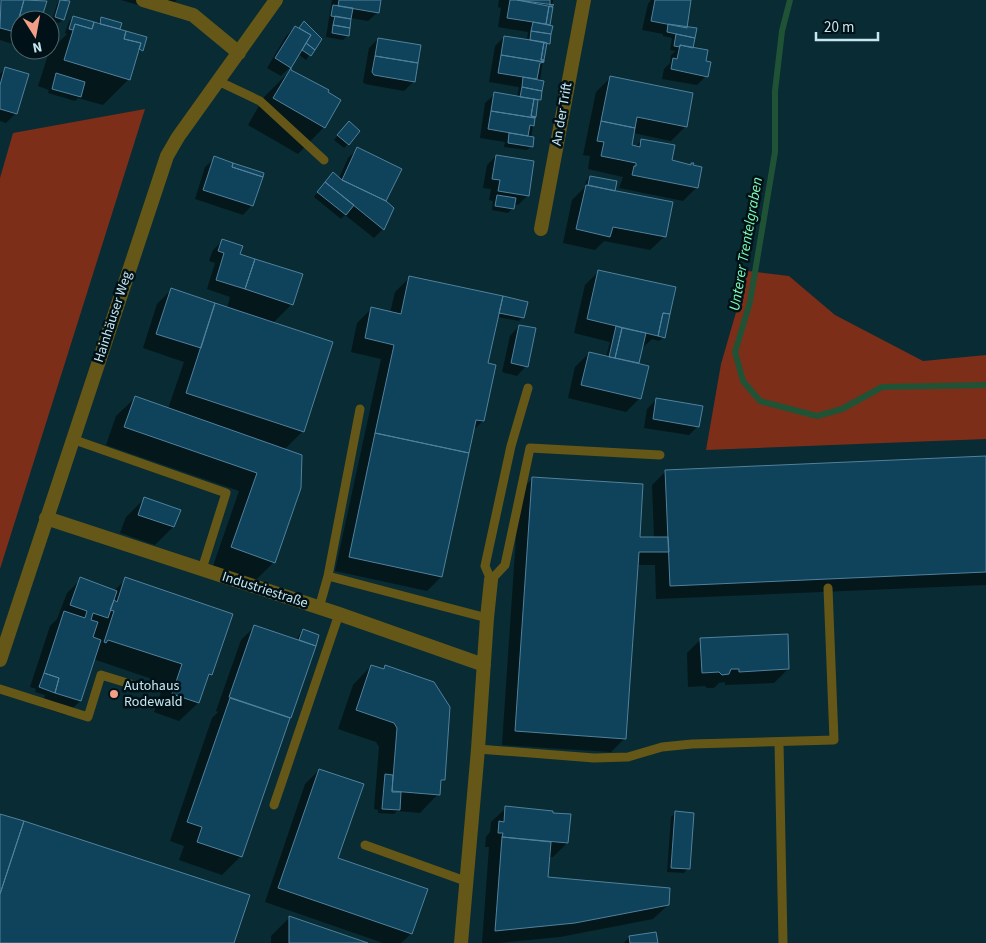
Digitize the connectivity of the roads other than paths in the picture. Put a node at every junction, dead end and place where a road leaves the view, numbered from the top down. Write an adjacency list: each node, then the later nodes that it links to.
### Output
1 (143, 0): 4 (street)
2 (276, 0): 4 (street, Hainhäuser Weg)
3 (584, 0): 7 (street, An der Trift)
4 (239, 53): 5 (street, Hainhäuser Weg)
5 (218, 81): 6 (lane); 10 (street, Hainhäuser Weg)
6 (324, 160)
7 (541, 229)
8 (528, 388): 15 (lane)
9 (360, 409): 14 (lane)
10 (72, 439): 12 (street, Hainhäuser Weg); 13 (lane)
11 (660, 455): 15 (lane)
12 (46, 518): 13 (street, Industriestraße); 20 (street, Hainhäuser Weg)
13 (202, 569): 17 (street, Industriestraße)
14 (328, 576): 17 (lane); 19 (lane)
15 (491, 580): 19 (street)
16 (828, 588): 24 (lane)
17 (319, 608): 18 (street, Industriestraße)
18 (338, 614): 21 (street, Industriestraße); 26 (lane)
19 (487, 618): 21 (street)
20 (0, 660)
21 (484, 665): 25 (street)
22 (137, 686): 23 (lane)
23 (0, 689)
24 (779, 742): 25 (lane); 30 (lane)
25 (478, 750): 28 (street)
26 (274, 805)
27 (365, 845): 28 (lane)
28 (468, 882): 29 (street)
29 (461, 943)
30 (783, 943)

